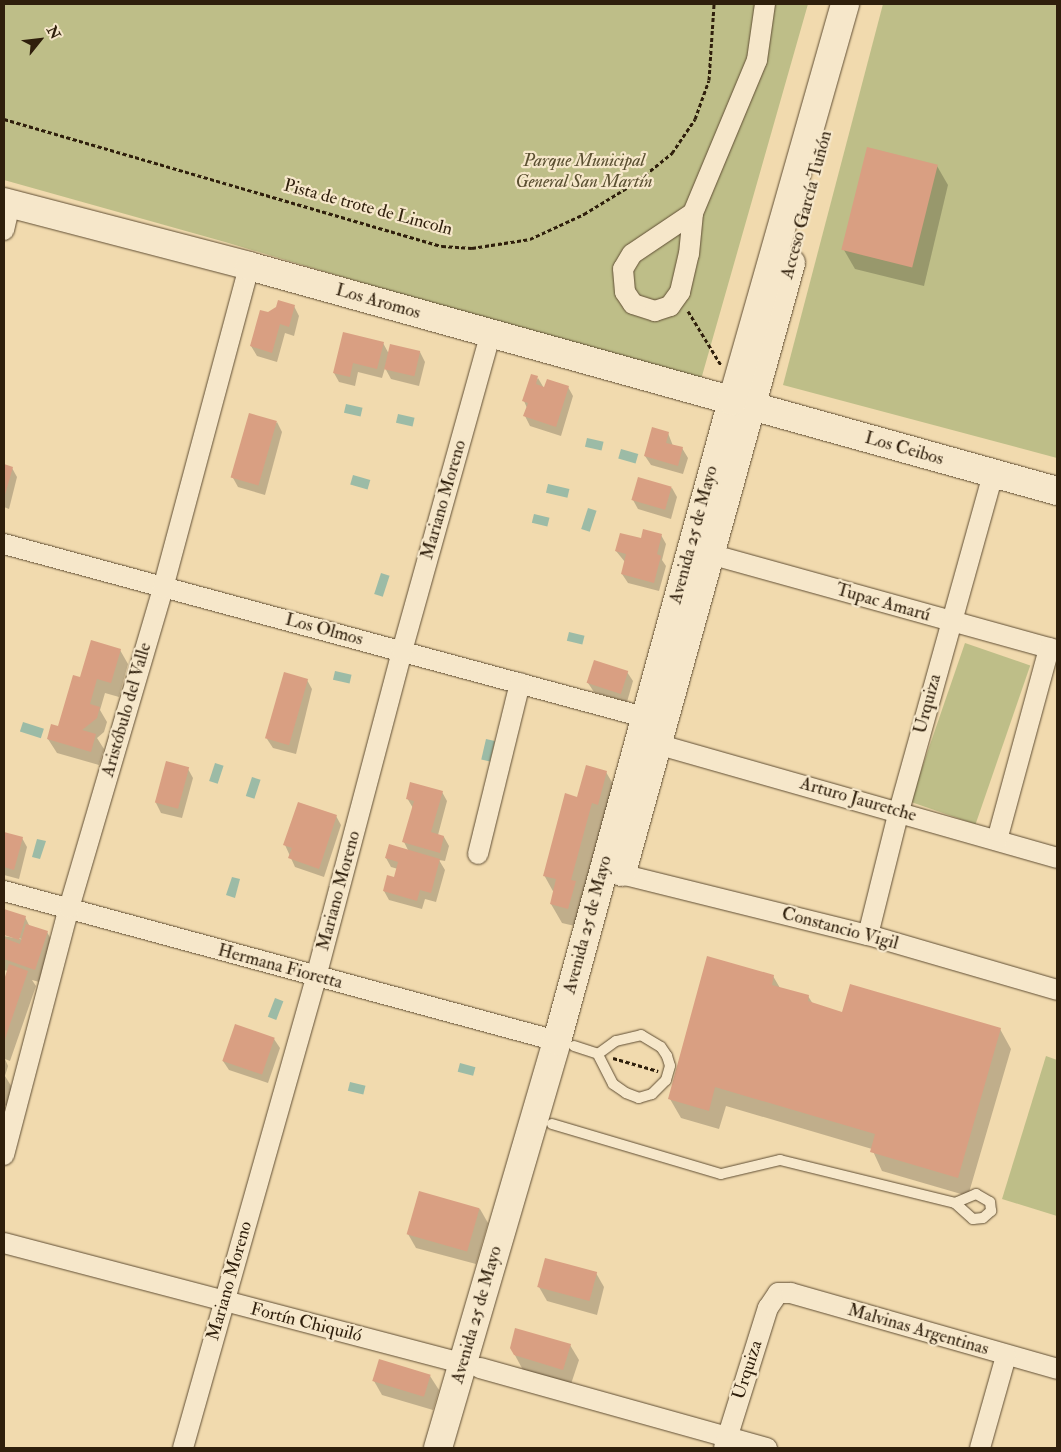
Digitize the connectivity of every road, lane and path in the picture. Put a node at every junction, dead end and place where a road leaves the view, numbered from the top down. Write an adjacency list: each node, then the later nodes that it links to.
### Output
1 (714, 4): 5 (path, Pista de trote de Lincoln)
2 (765, 4): 7 (street)
3 (845, 4): 12 (main road, Acceso García Tuñón)
4 (862, 4): 13 (main road, Acceso García Tuñón)
5 (4, 119)
6 (7, 203): 8 (street); 9 (main road, Los Aromos)
7 (693, 213): 10 (street); 10 (street)
8 (4, 230)
9 (249, 266): 11 (main road, Los Aromos); 18 (street, Aristóbulo del Valle)
10 (680, 292): 12 (path)
11 (491, 334): 13 (main road, Los Aromos); 21 (street, Mariano Moreno)
12 (740, 373): 13 (main road, Acceso García Tuñón)
13 (741, 404): 14 (main road, Los Ceibos); 17 (main road, Avenida 25 de Mayo); 23 (main road, Avenida 25 de Mayo)
14 (993, 474): 15 (main road, Los Ceibos); 19 (street, Urquiza)
15 (1057, 491)
16 (4, 544): 18 (street, Los Olmos)
17 (710, 554): 19 (street, Tupac Amarú); 23 (main road, Avenida 25 de Mayo)
18 (163, 588): 21 (street, Los Olmos); 30 (street, Aristóbulo del Valle)
19 (950, 622): 20 (street, Tupac Amarú); 24 (street, Urquiza)
20 (1053, 649): 25 (street)
21 (402, 651): 22 (street, Los Olmos); 32 (street, Mariano Moreno)
22 (520, 683): 23 (street, Los Olmos); 26 (street)
23 (651, 730): 24 (street, Arturo Jauretche); 28 (main road, Avenida 25 de Mayo); 34 (main road, Avenida 25 de Mayo)
24 (899, 811): 25 (street, Arturo Jauretche); 31 (street, Urquiza)
25 (997, 840): 27 (street, Arturo Jauretche)
26 (478, 854)
27 (1057, 858)
28 (622, 874): 31 (street, Constancio Vigil); 34 (main road, Avenida 25 de Mayo)
29 (4, 891): 30 (street, Hermana Fioretta)
30 (69, 908): 32 (street, Hermana Fioretta); 37 (street, Aristóbulo del Valle)
31 (868, 935): 33 (street, Constancio Vigil)
32 (316, 977): 34 (street, Hermana Fioretta); 41 (street, Mariano Moreno)
33 (1057, 990)
34 (576, 1047): 35 (path); 35 (lane); 35 (lane); 36 (main road, Avenida 25 de Mayo); 43 (main road, Avenida 25 de Mayo)
35 (668, 1074)
36 (552, 1124): 38 (lane); 43 (main road, Avenida 25 de Mayo)
37 (4, 1155)
38 (955, 1203)
39 (4, 1243): 41 (street, Fortín Chiquiló)
40 (778, 1294): 42 (street, Malvinas Argentinas); 45 (street, Urquiza)
41 (224, 1302): 43 (street, Fortín Chiquiló); 46 (street, Mariano Moreno)
42 (1006, 1356): 44 (street, Malvinas Argentinas); 50 (street)
43 (471, 1366): 45 (street, Fortín Chiquiló); 47 (main road, Avenida 25 de Mayo); 48 (main road, Avenida 25 de Mayo)
44 (1057, 1369)
45 (725, 1443): 49 (street, Fortín Chiquiló)
46 (183, 1448)
47 (438, 1448)
48 (457, 1448)
49 (767, 1448)
50 (980, 1448)

